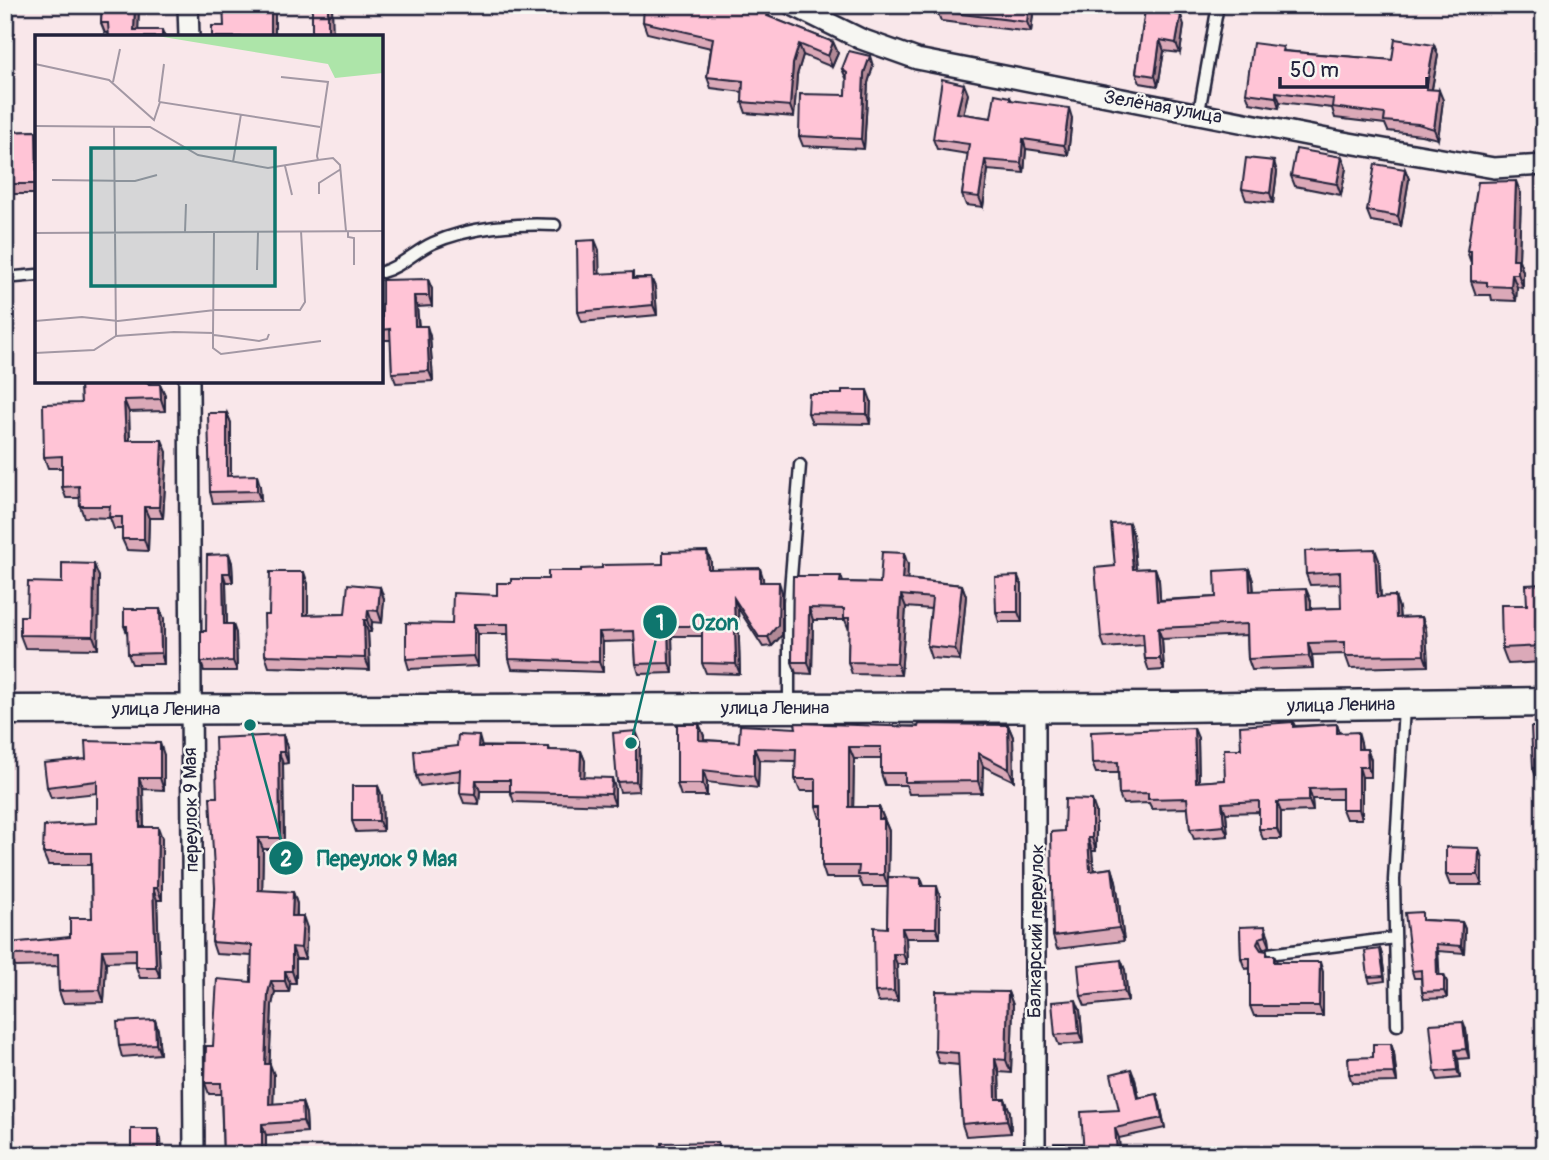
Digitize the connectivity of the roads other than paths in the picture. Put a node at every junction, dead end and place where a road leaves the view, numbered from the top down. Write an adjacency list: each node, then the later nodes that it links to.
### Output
1 (188, 5): 4 (street)
2 (792, 5): 5 (street, Зелёная улица)
3 (1218, 5): 5 (lane)
4 (189, 35)
5 (1199, 112): 6 (street, Зелёная улица)
6 (1544, 165)
7 (555, 225): 8 (lane)
8 (383, 272)
9 (35, 275): 10 (lane)
10 (5, 278)
11 (189, 383): 18 (street, переулок 9 Мая)
12 (800, 465): 16 (lane)
13 (1544, 702): 14 (street, улица Ленина)
14 (1404, 704): 15 (street, улица Ленина); 19 (lane)
15 (1035, 707): 16 (street, улица Ленина); 23 (street, Балкарский переулок)
16 (789, 708): 18 (street, улица Ленина)
17 (5, 710): 18 (street, улица Ленина)
18 (190, 710): 22 (street, переулок 9 Мая)
19 (1395, 938): 20 (lane); 21 (lane)
20 (1268, 954)
21 (1397, 1025)
22 (194, 1155)
23 (1035, 1155)

